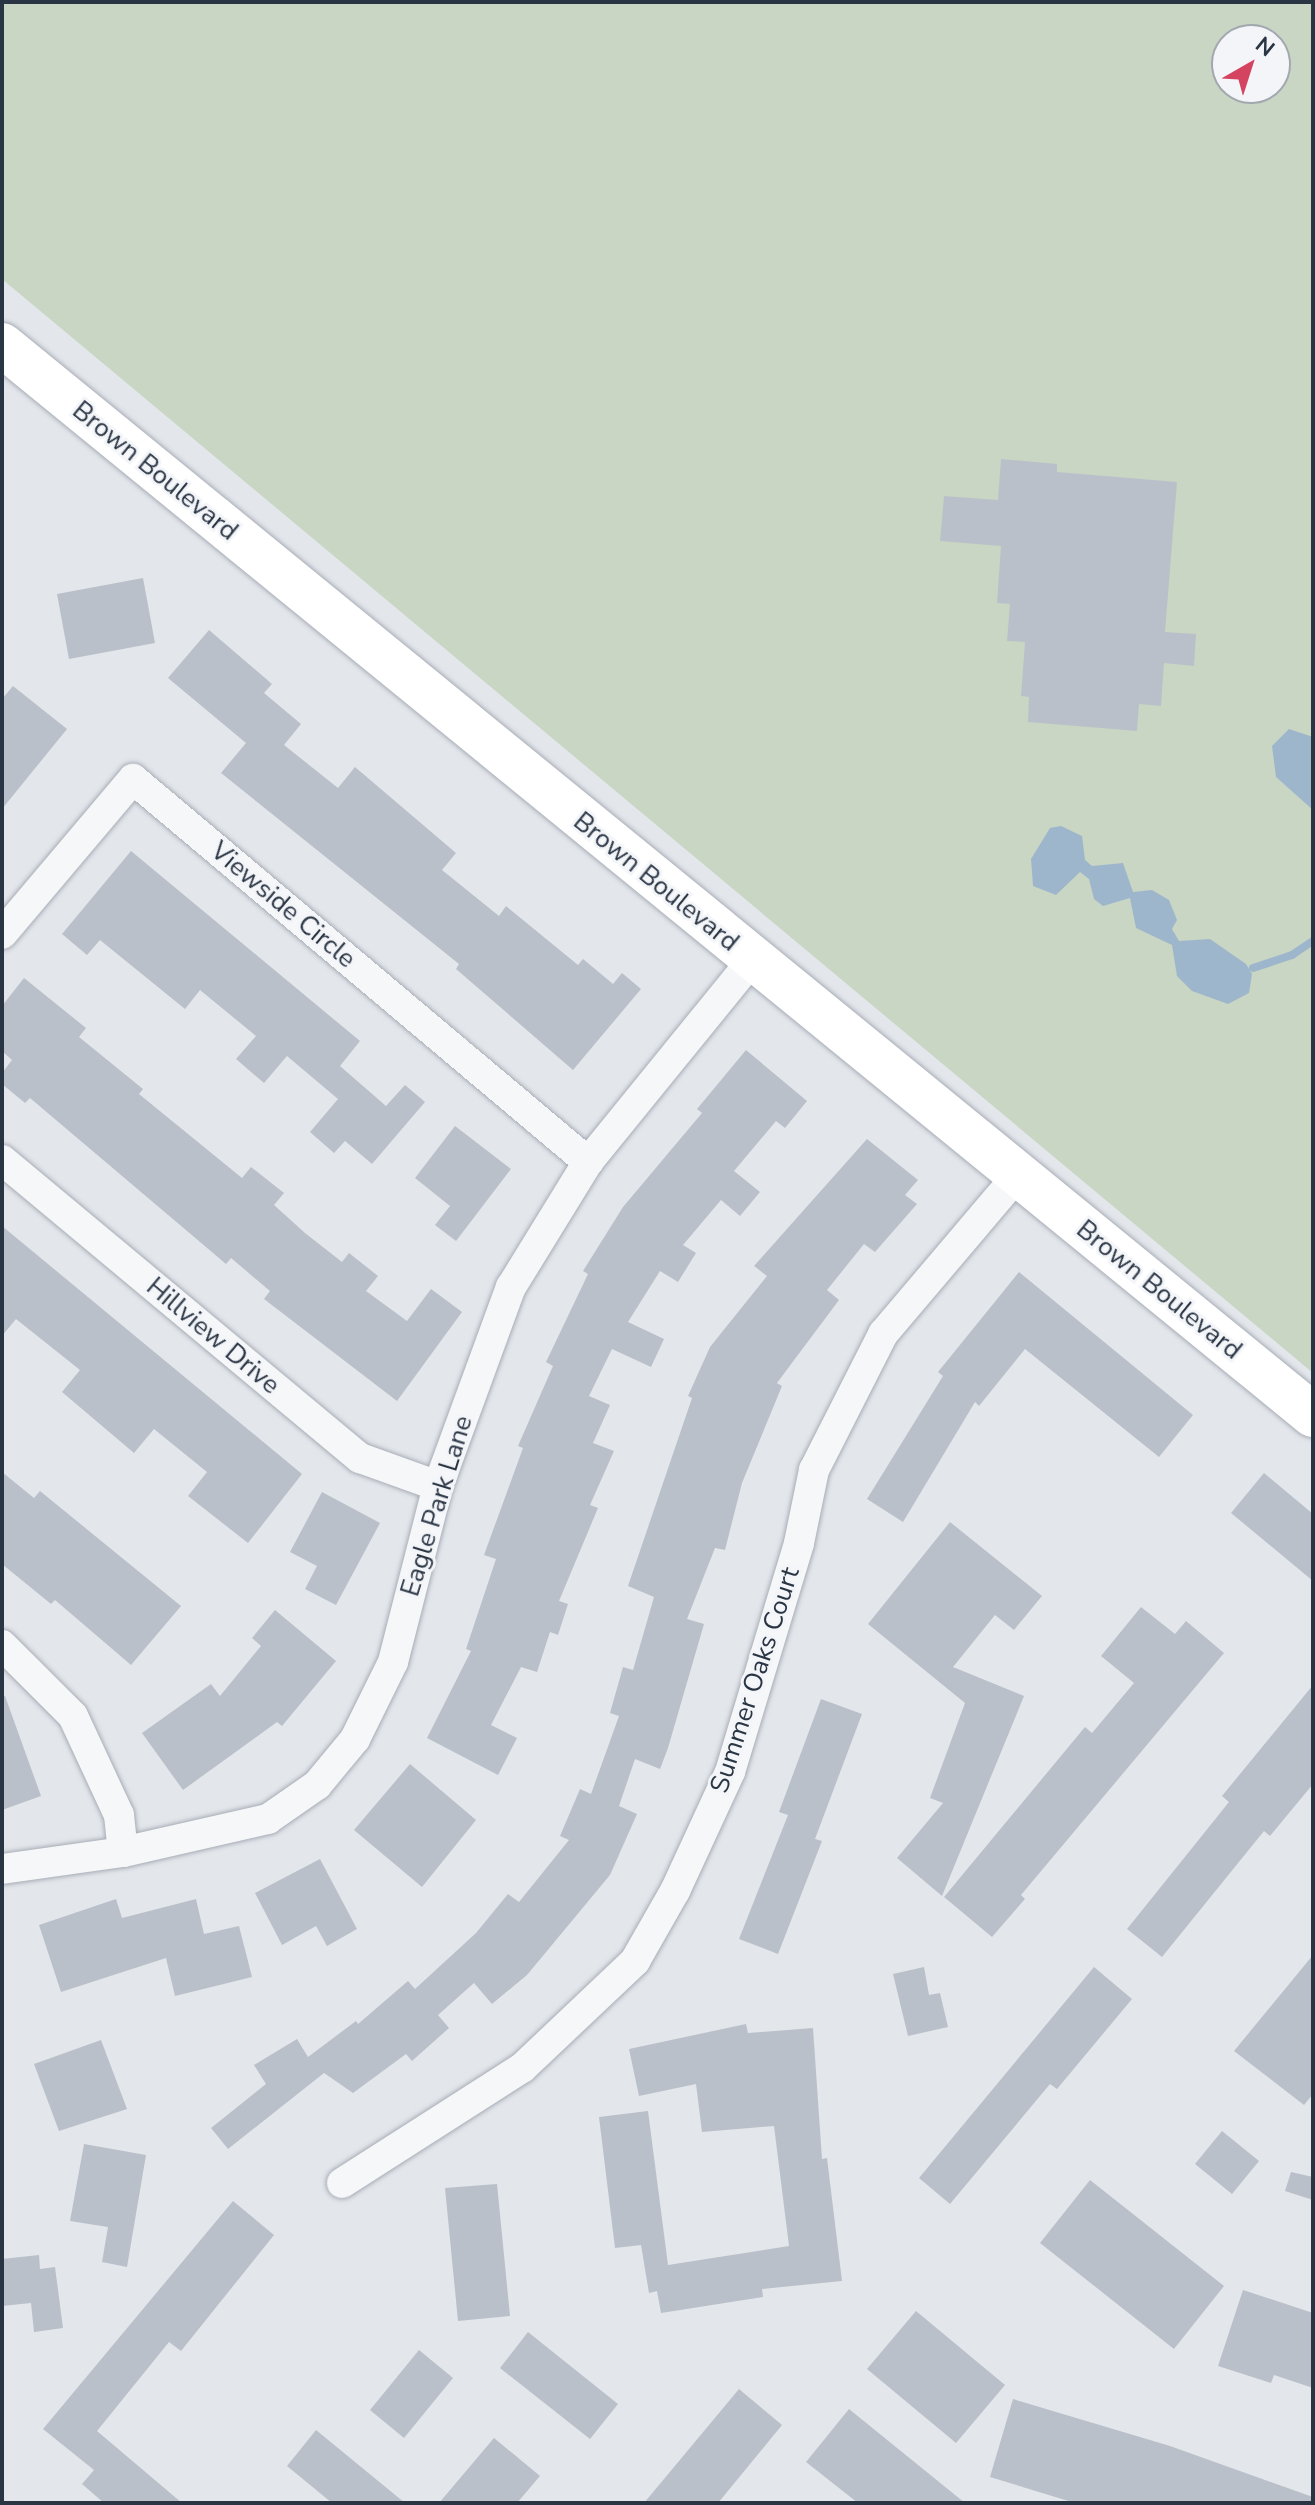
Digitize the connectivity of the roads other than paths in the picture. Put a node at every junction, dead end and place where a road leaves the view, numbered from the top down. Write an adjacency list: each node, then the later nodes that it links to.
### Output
1 (2, 345): 3 (street, Brown Boulevard)
2 (2, 934): 5 (street, Viewside Circle)
3 (752, 960): 5 (street, Eagle Park Lane); 6 (street, Brown Boulevard)
4 (2, 1160): 8 (street, Hillview Drive)
5 (588, 1162): 8 (street, Eagle Park Lane)
6 (1018, 1175): 7 (street, Brown Boulevard); 12 (street, Summer Oaks Court)
7 (1313, 1415)
8 (438, 1486): 10 (street, Eagle Park Lane)
9 (2, 1645): 10 (street)
10 (123, 1852): 11 (street, Eagle Park Lane)
11 (2, 1869)
12 (342, 2183)

